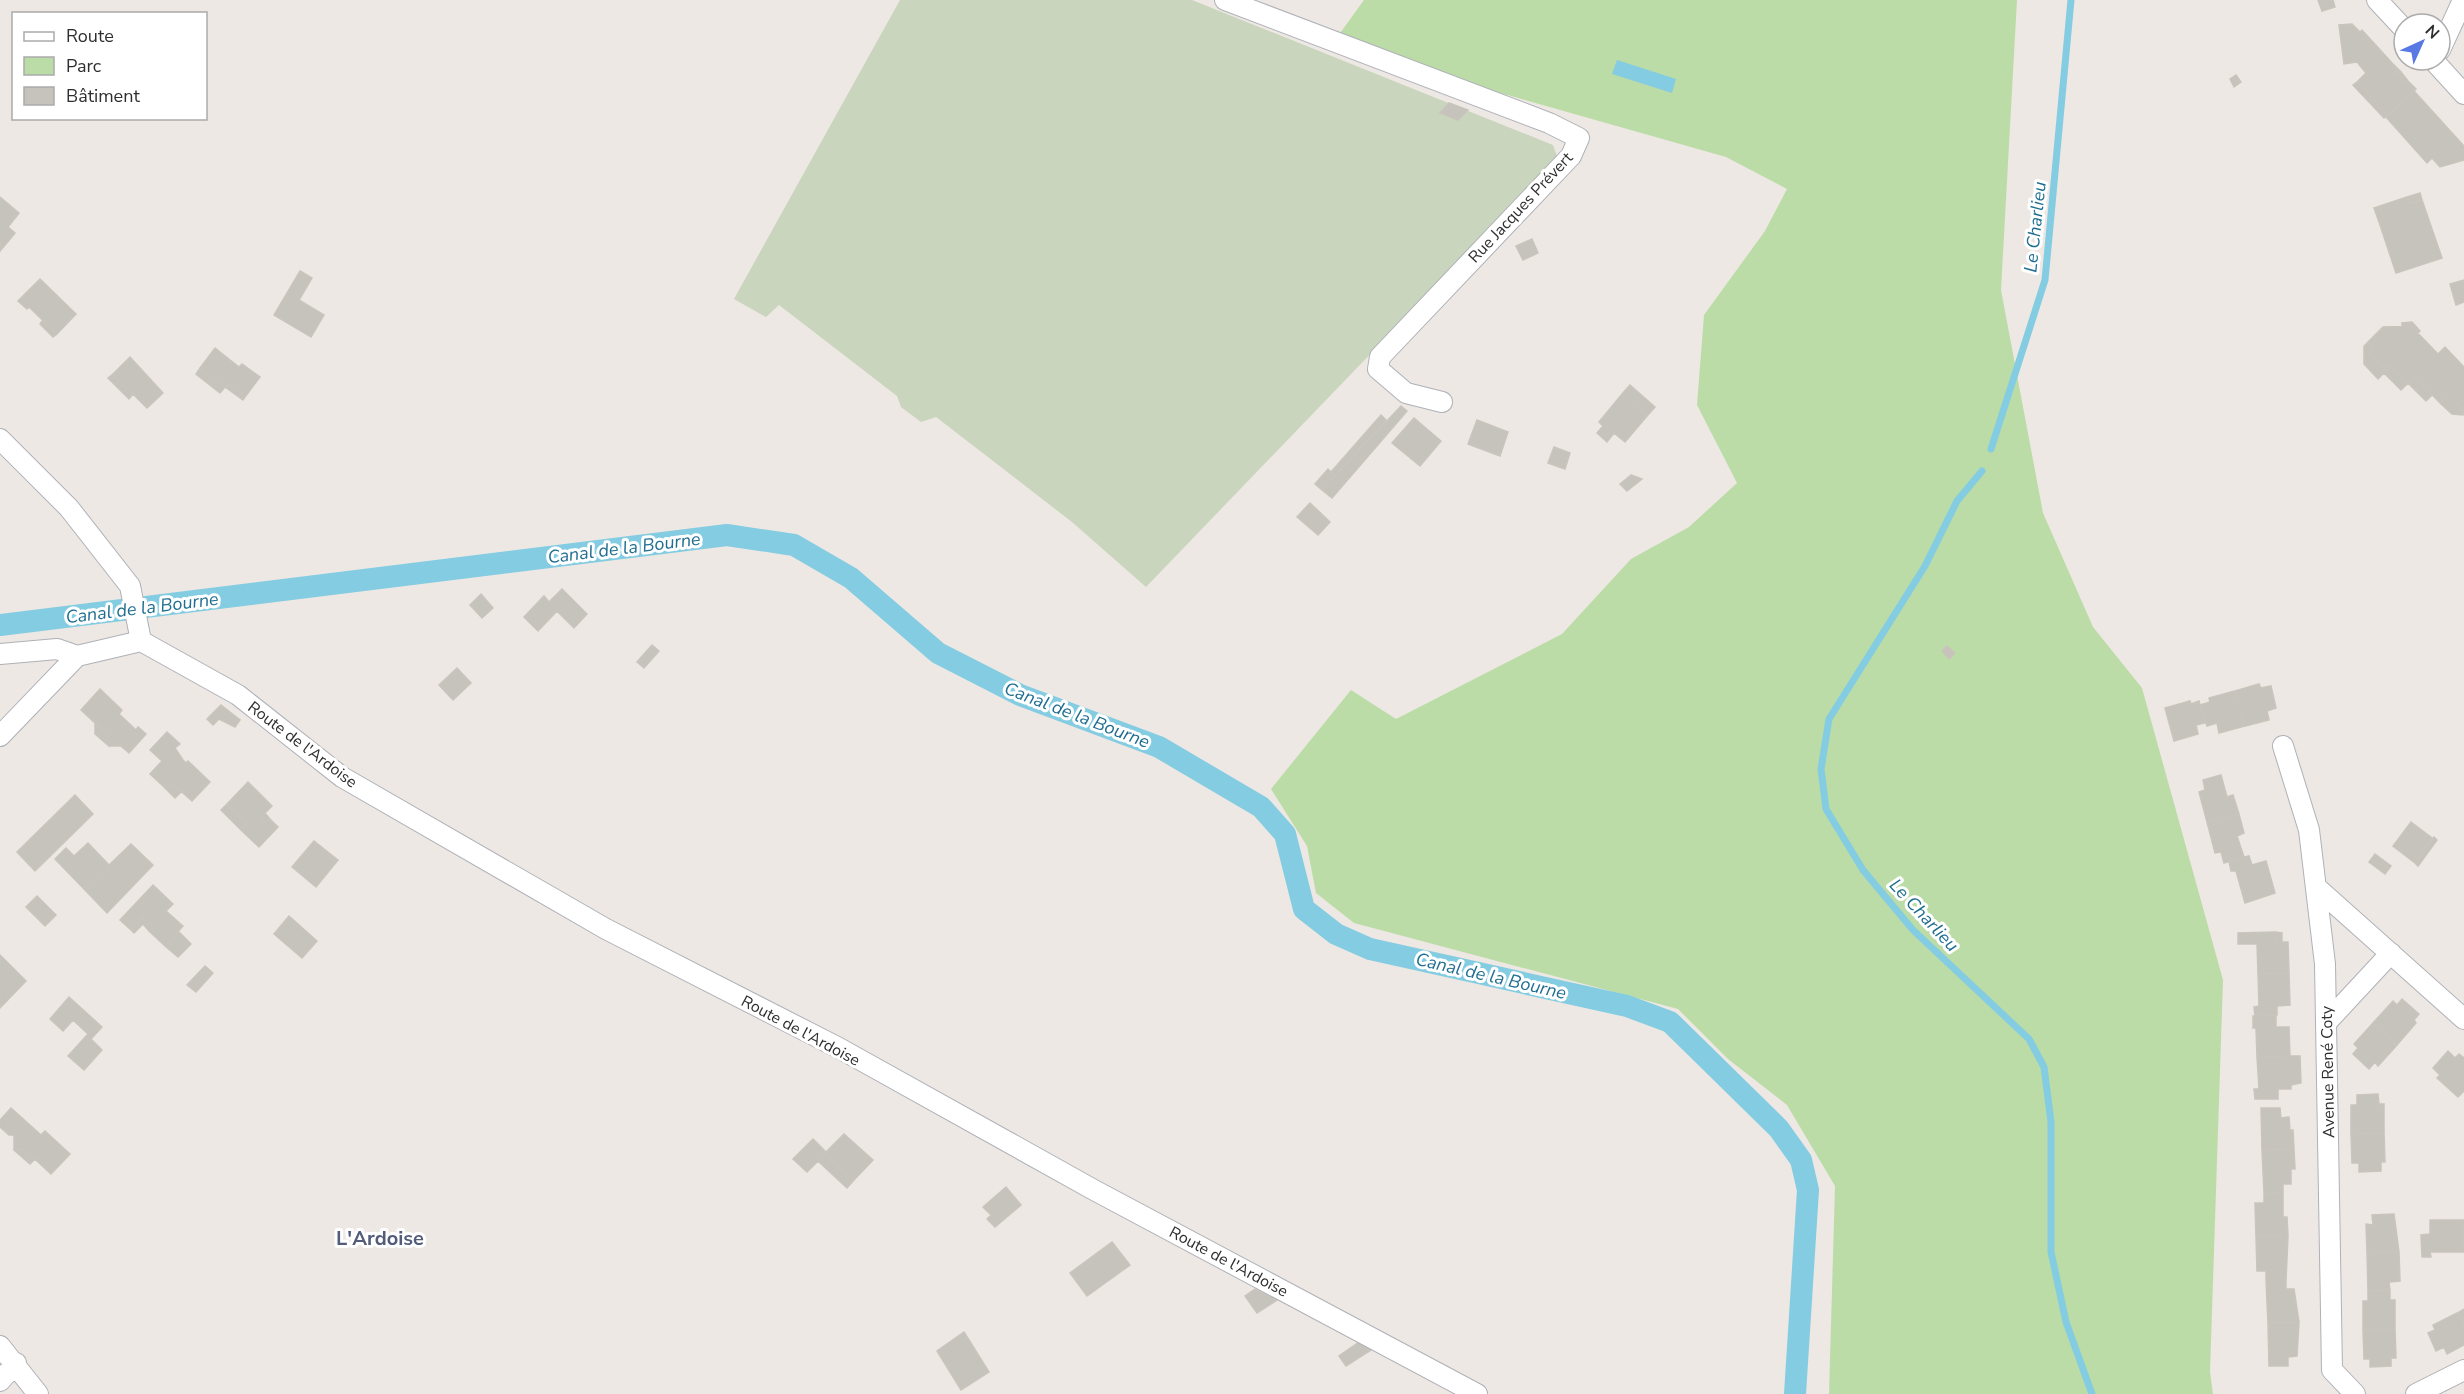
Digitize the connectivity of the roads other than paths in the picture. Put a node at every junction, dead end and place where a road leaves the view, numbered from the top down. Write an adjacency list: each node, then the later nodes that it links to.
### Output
1 (1225, 0): 8 (street, Rue Jacques Prévert)
2 (2377, 0): 4 (street)
3 (2463, 0): 5 (street)
4 (2392, 16)
5 (2452, 24)
6 (2447, 72): 7 (street)
7 (2464, 94)
8 (1442, 402)
9 (0, 439): 10 (street)
10 (141, 641): 12 (street); 24 (street, Route de l'Ardoise)
11 (0, 654): 12 (street)
12 (77, 656): 13 (street)
13 (0, 736)
14 (2283, 746): 15 (street, Avenue René Coty)
15 (2316, 887): 16 (street); 18 (street, Avenue René Coty)
16 (2391, 953): 17 (street); 18 (street)
17 (2464, 1019)
18 (2326, 1023): 25 (street, Avenue René Coty)
19 (0, 1346): 20 (street)
20 (16, 1363): 22 (street); 23 (street)
21 (2464, 1370): 26 (street)
22 (0, 1381)
23 (38, 1394)
24 (1477, 1394)
25 (2355, 1394)
26 (2418, 1394)

